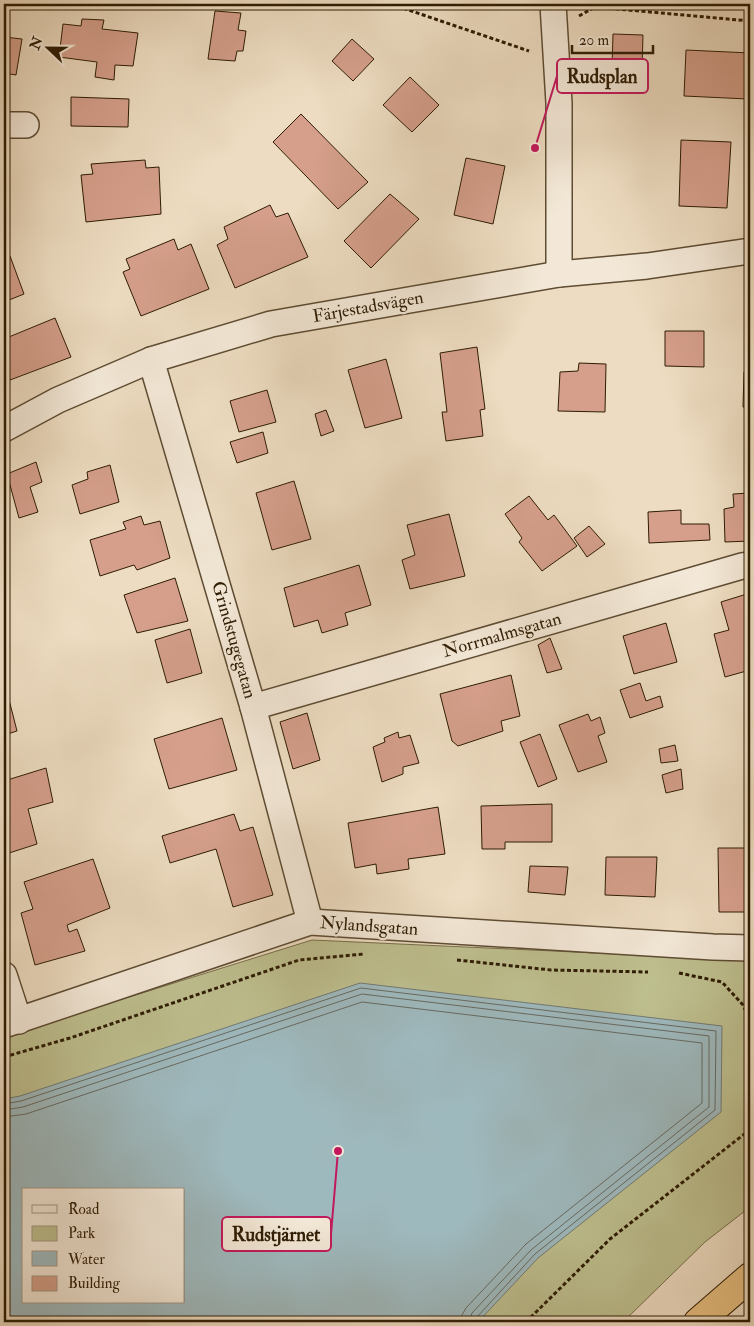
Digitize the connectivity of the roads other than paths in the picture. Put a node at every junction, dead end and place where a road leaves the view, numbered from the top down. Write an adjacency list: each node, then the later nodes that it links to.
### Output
1 (553, 4): 3 (street)
2 (750, 252): 3 (street, Färjestadsvägen)
3 (559, 274): 4 (street, Färjestadsvägen)
4 (151, 360): 5 (street, Färjestadsvägen); 7 (street, Grindstugegatan)
5 (4, 429)
6 (750, 565): 7 (street, Norrmalmsgatan)
7 (253, 707): 8 (street, Grindstugegatan)
8 (310, 922): 9 (street, Nylandsgatan); 11 (street, Nylandsgatan)
9 (750, 948)
10 (4, 975): 11 (street)
11 (11, 1023)
12 (750, 1278): 13 (highway)
13 (698, 1322)

